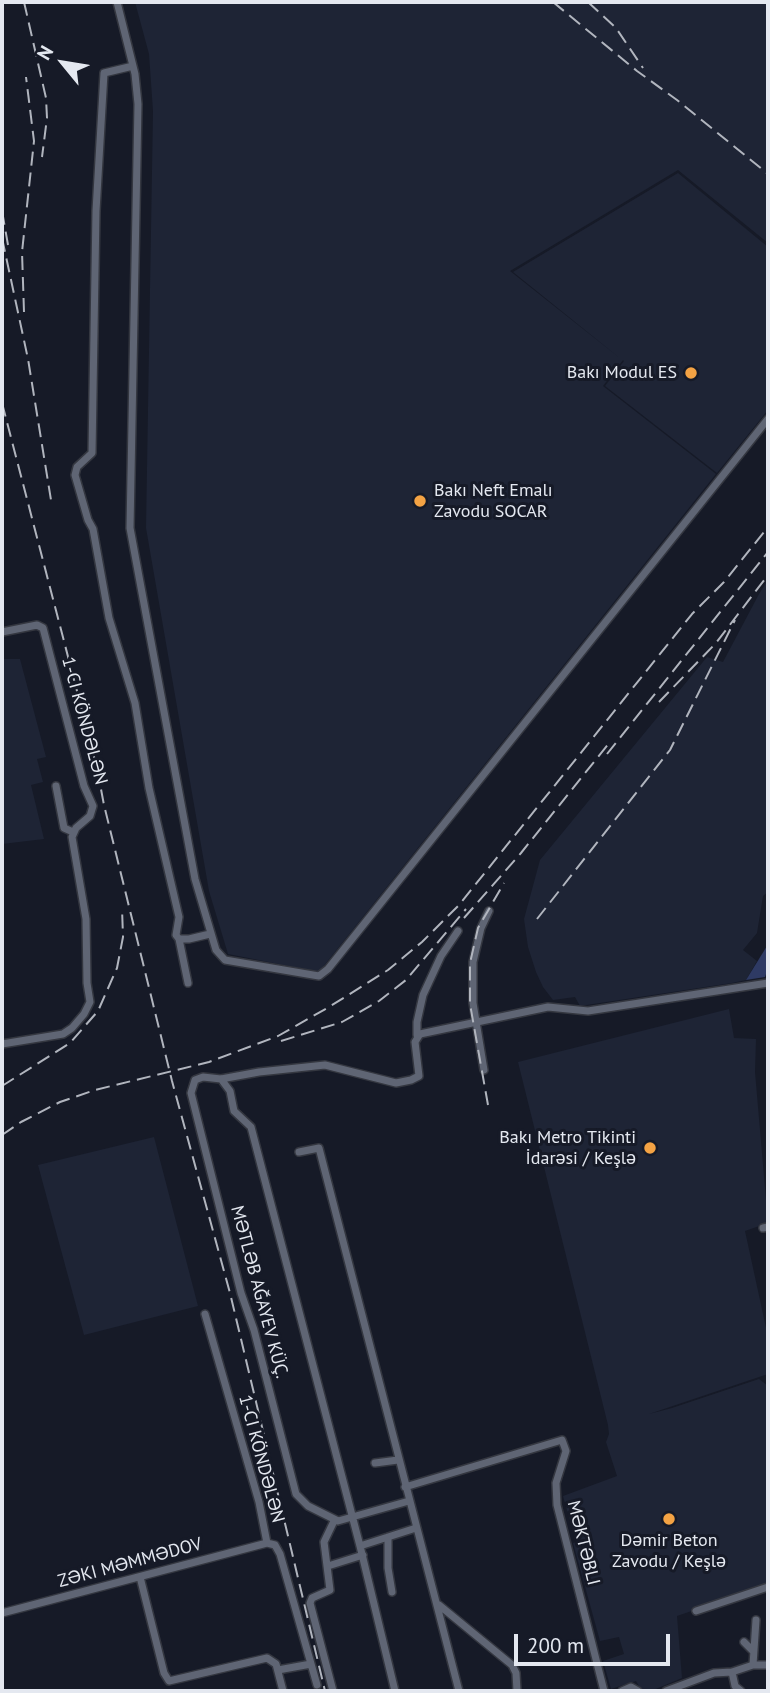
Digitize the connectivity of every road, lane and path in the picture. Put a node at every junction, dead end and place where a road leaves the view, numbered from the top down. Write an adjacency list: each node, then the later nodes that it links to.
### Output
1 (117, 2): 2 (street)
2 (133, 66): 9 (street); 10 (street)
3 (768, 419): 9 (street)
4 (2, 632): 6 (street, 1-CI KÖNDƏLƏN)
5 (56, 786): 6 (street)
6 (72, 832): 15 (street)
7 (489, 911): 13 (street)
8 (458, 932): 14 (street)
9 (211, 934): 10 (street)
10 (178, 939): 11 (street)
11 (188, 983)
12 (768, 983): 13 (street)
13 (476, 1023): 14 (street); 16 (street)
14 (417, 1035): 17 (street, MƏTLƏB AĞAYEV KÜÇ.)
15 (2, 1044)
16 (484, 1070)
17 (221, 1079): 24 (street, MƏTLƏB AĞAYEV KÜÇ.); 25 (street, MƏTLƏB AĞAYEV KÜÇ.)
18 (299, 1152): 20 (street)
19 (205, 1314): 28 (street, 1-CI KÖNDƏLƏN)
20 (398, 1460): 21 (street); 22 (street)
21 (375, 1464)
22 (405, 1487): 23 (street); 53 (street, MƏKTƏBLI)
23 (409, 1501): 24 (street); 26 (street)
24 (352, 1517): 25 (street); 29 (street, MƏTLƏB AĞAYEV KÜÇ.)
25 (334, 1521): 31 (street)
26 (416, 1528): 27 (street); 35 (street)
27 (388, 1537): 29 (street); 34 (street)
28 (267, 1543): 32 (street, ZƏKI MƏMMƏDOV); 41 (street, 1-CI KÖNDƏLƏN)
29 (360, 1546): 30 (street, MƏTLƏB AĞAYEV KÜÇ.)
30 (363, 1555): 31 (street); 50 (street, MƏTLƏB AĞAYEV KÜÇ.)
31 (328, 1566): 49 (street)
32 (141, 1577): 37 (street, ZƏKI MƏMMƏDOV); 44 (street)
33 (768, 1587): 36 (street)
34 (392, 1592)
35 (438, 1605): 51 (street); 52 (street)
36 (696, 1611)
37 (2, 1613)
38 (756, 1620): 40 (street)
39 (744, 1642): 40 (street)
40 (753, 1651): 42 (street)
41 (311, 1664): 44 (street); 46 (street, 1-CI KÖNDƏLƏN)
42 (752, 1665): 43 (street); 45 (street)
43 (768, 1665)
44 (278, 1670): 48 (street)
45 (732, 1672): 47 (street); 56 (street)
46 (317, 1685)
47 (739, 1690)
48 (283, 1691)
49 (333, 1691)
50 (395, 1691)
51 (459, 1691)
52 (517, 1691)
53 (604, 1691)
54 (622, 1691): 55 (street)
55 (638, 1691)
56 (666, 1691)

